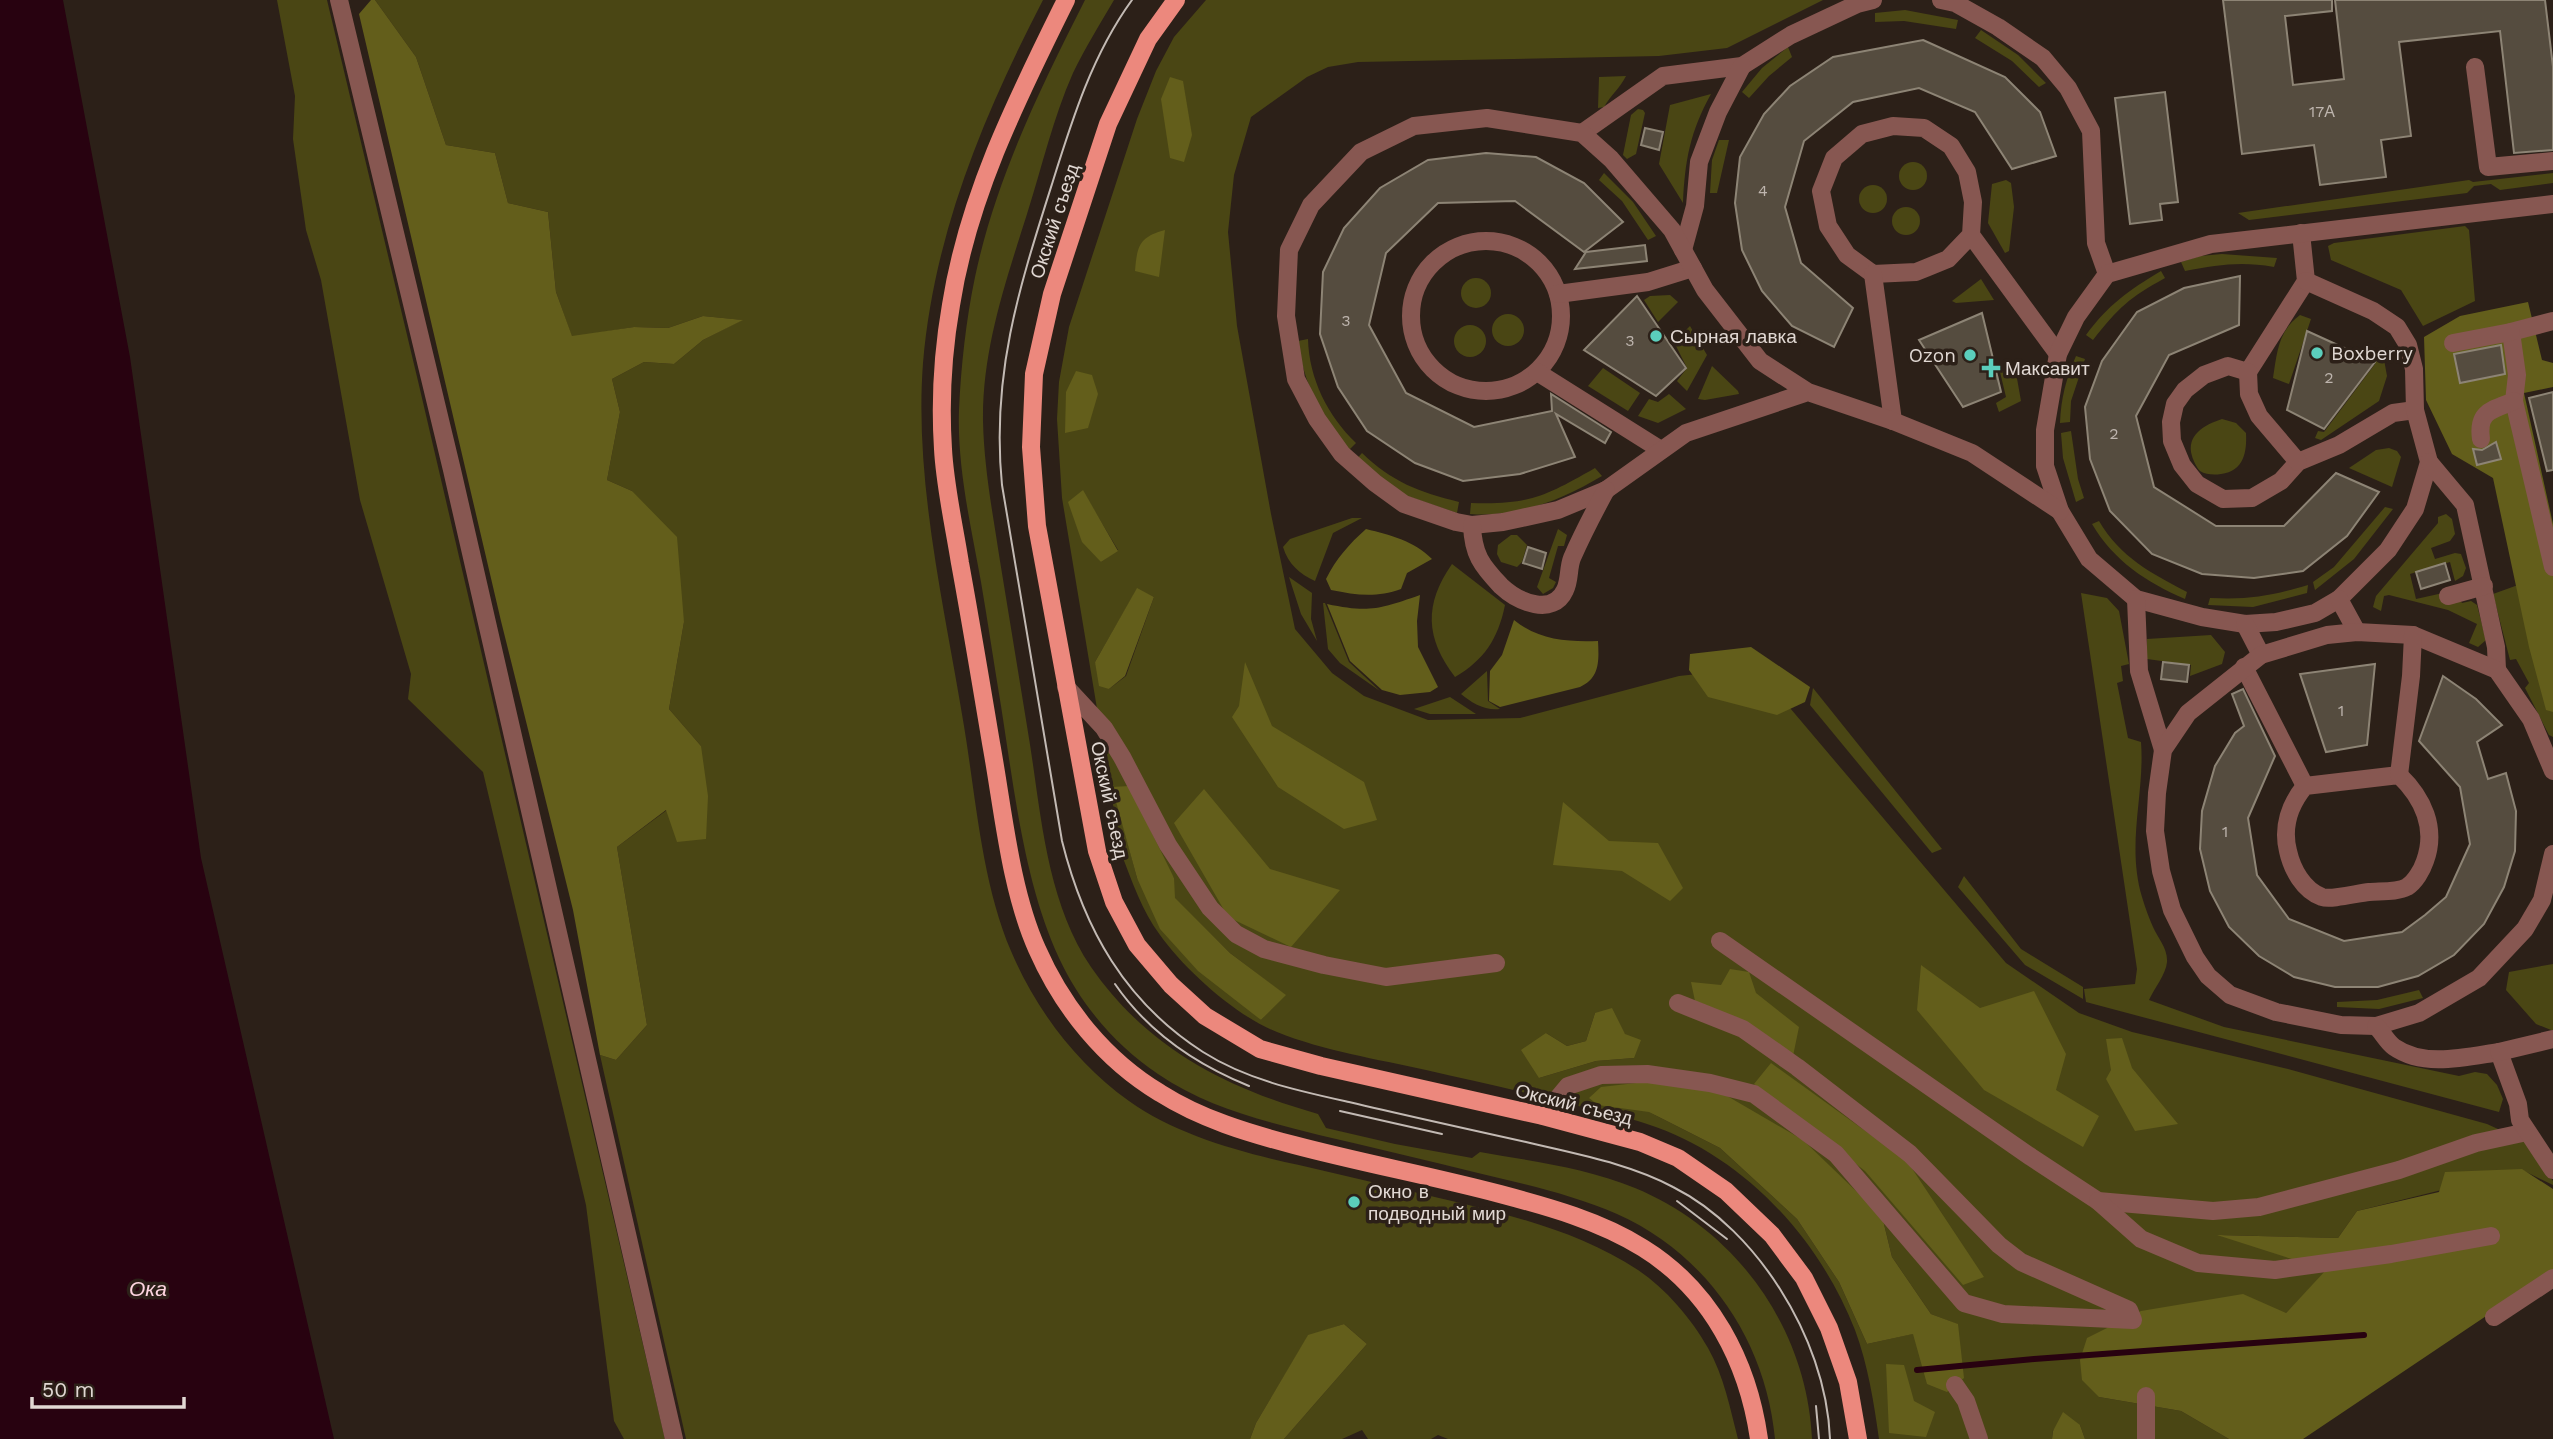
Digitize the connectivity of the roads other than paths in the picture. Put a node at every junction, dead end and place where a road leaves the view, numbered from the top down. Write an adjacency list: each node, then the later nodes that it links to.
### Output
1 (339, 0): 68 (street)
2 (1066, 0): 69 (main road)
3 (1176, 0): 47 (main road, Окский съезд)
4 (1873, 0): 6 (street)
5 (1941, 0): 16 (street)
6 (1742, 66): 8 (street); 13 (street)
7 (2475, 67): 9 (street)
8 (1582, 132): 13 (street); 35 (street)
9 (2553, 161)
10 (2553, 204): 11 (street)
11 (2301, 233): 16 (street); 17 (street)
12 (1971, 235): 15 (street); 15 (street); 22 (street)
13 (1683, 250): 14 (street)
14 (1693, 268): 18 (street); 25 (street)
15 (1873, 274): 28 (street)
16 (2107, 274): 22 (street)
17 (2306, 281): 24 (street); 27 (street)
18 (1558, 293): 23 (street); 23 (street)
19 (2553, 321): 20 (street)
20 (2511, 332): 21 (street); 26 (street)
21 (2453, 343)
22 (2058, 354): 34 (street)
23 (1537, 372): 30 (street)
24 (2248, 372): 31 (street); 31 (street)
25 (1808, 392): 28 (street); 30 (street)
26 (2514, 401): 29 (street); 36 (street)
27 (2415, 410): 31 (street); 32 (street)
28 (1893, 421): 34 (street)
29 (2481, 439)
30 (1661, 450): 33 (street)
31 (2298, 462)
32 (2429, 462): 37 (street); 40 (street)
33 (1606, 490): 35 (street); 35 (street)
34 (2060, 511): 39 (street)
35 (1472, 524)
36 (2553, 567)
37 (2483, 586): 38 (street); 46 (street)
38 (2448, 596)
39 (2136, 599): 41 (street); 48 (street)
40 (2339, 599): 41 (street); 42 (street)
41 (2245, 624): 44 (street)
42 (2357, 632): 43 (street); 44 (street)
43 (2413, 635): 46 (street); 50 (street)
44 (2261, 655): 45 (street)
45 (2244, 667): 48 (street); 51 (street)
46 (2497, 670): 49 (street)
47 (1066, 687): 54 (street); 59 (main road, Окский съезд)
48 (2163, 750): 56 (street)
49 (2553, 771)
50 (2399, 775): 51 (street); 51 (street)
51 (2305, 786)
52 (2553, 854): 56 (street)
53 (1720, 941): 62 (street)
54 (1496, 963)
55 (1678, 1003): 59 (street)
56 (2376, 1026): 58 (street)
57 (2553, 1039): 58 (street)
58 (2499, 1052): 60 (street)
59 (1543, 1116): 70 (main road, Окский съезд)
60 (2527, 1132): 61 (street); 62 (street)
61 (2553, 1170)
62 (2098, 1200): 63 (street)
63 (2491, 1236)
64 (2553, 1279): 65 (street)
65 (2494, 1317)
66 (1955, 1385): 71 (street)
67 (2146, 1396): 72 (street)
68 (674, 1439)
69 (1759, 1439)
70 (1858, 1439)
71 (1979, 1439)
72 (2146, 1439)

